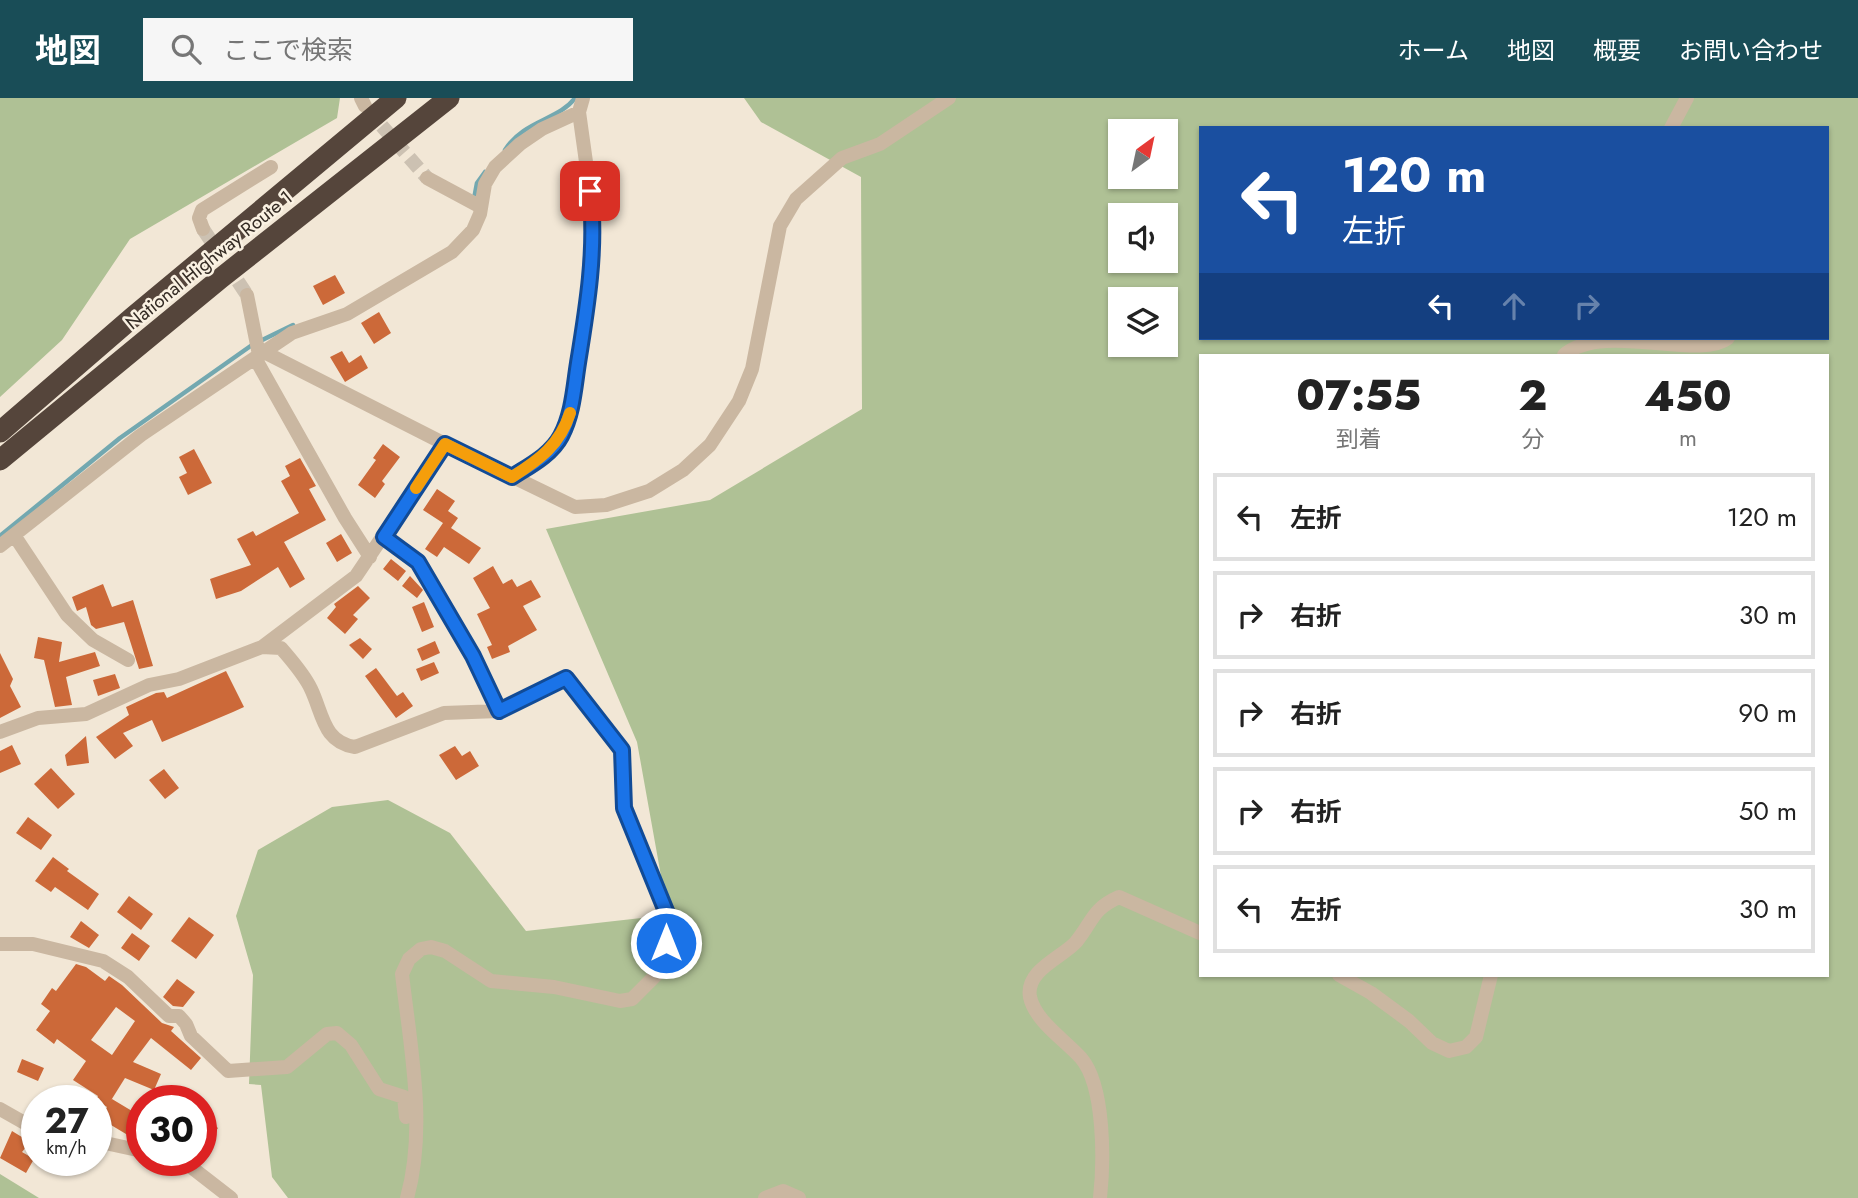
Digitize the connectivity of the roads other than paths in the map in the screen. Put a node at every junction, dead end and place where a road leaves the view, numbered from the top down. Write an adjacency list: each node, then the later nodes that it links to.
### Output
1 (397, 98): 15 (highway, National Highway Route 1)
2 (449, 98): 17 (highway, National Highway Route 1)
3 (949, 98): 18 (street)
4 (1687, 98): 6 (street)
5 (581, 105): 9 (street); 18 (street)
6 (1672, 126)
7 (271, 167): 10 (street)
8 (427, 178): 9 (street)
9 (481, 207): 14 (street)
10 (203, 229)
11 (247, 295): 14 (street)
12 (1726, 340): 13 (street)
13 (1565, 354)
14 (259, 355): 16 (street); 19 (street); 22 (street)
15 (0, 432)
16 (445, 444): 18 (street); 20 (street)
17 (0, 460)
18 (512, 477)
19 (14, 535): 21 (street); 24 (street)
20 (384, 537): 22 (street); 25 (street)
21 (0, 546)
22 (370, 557): 23 (street)
23 (262, 647): 25 (street); 26 (street)
24 (128, 660)
25 (499, 711): 33 (street)
26 (0, 732)
27 (1199, 933): 39 (street)
28 (0, 944): 33 (street)
29 (1343, 977): 30 (street)
30 (1491, 977)
31 (0, 1109): 32 (street)
32 (21, 1121)
33 (413, 1160): 36 (street)
34 (203, 1176): 35 (street)
35 (231, 1198)
36 (407, 1198)
37 (765, 1198): 38 (street)
38 (799, 1198)
39 (1100, 1198)

